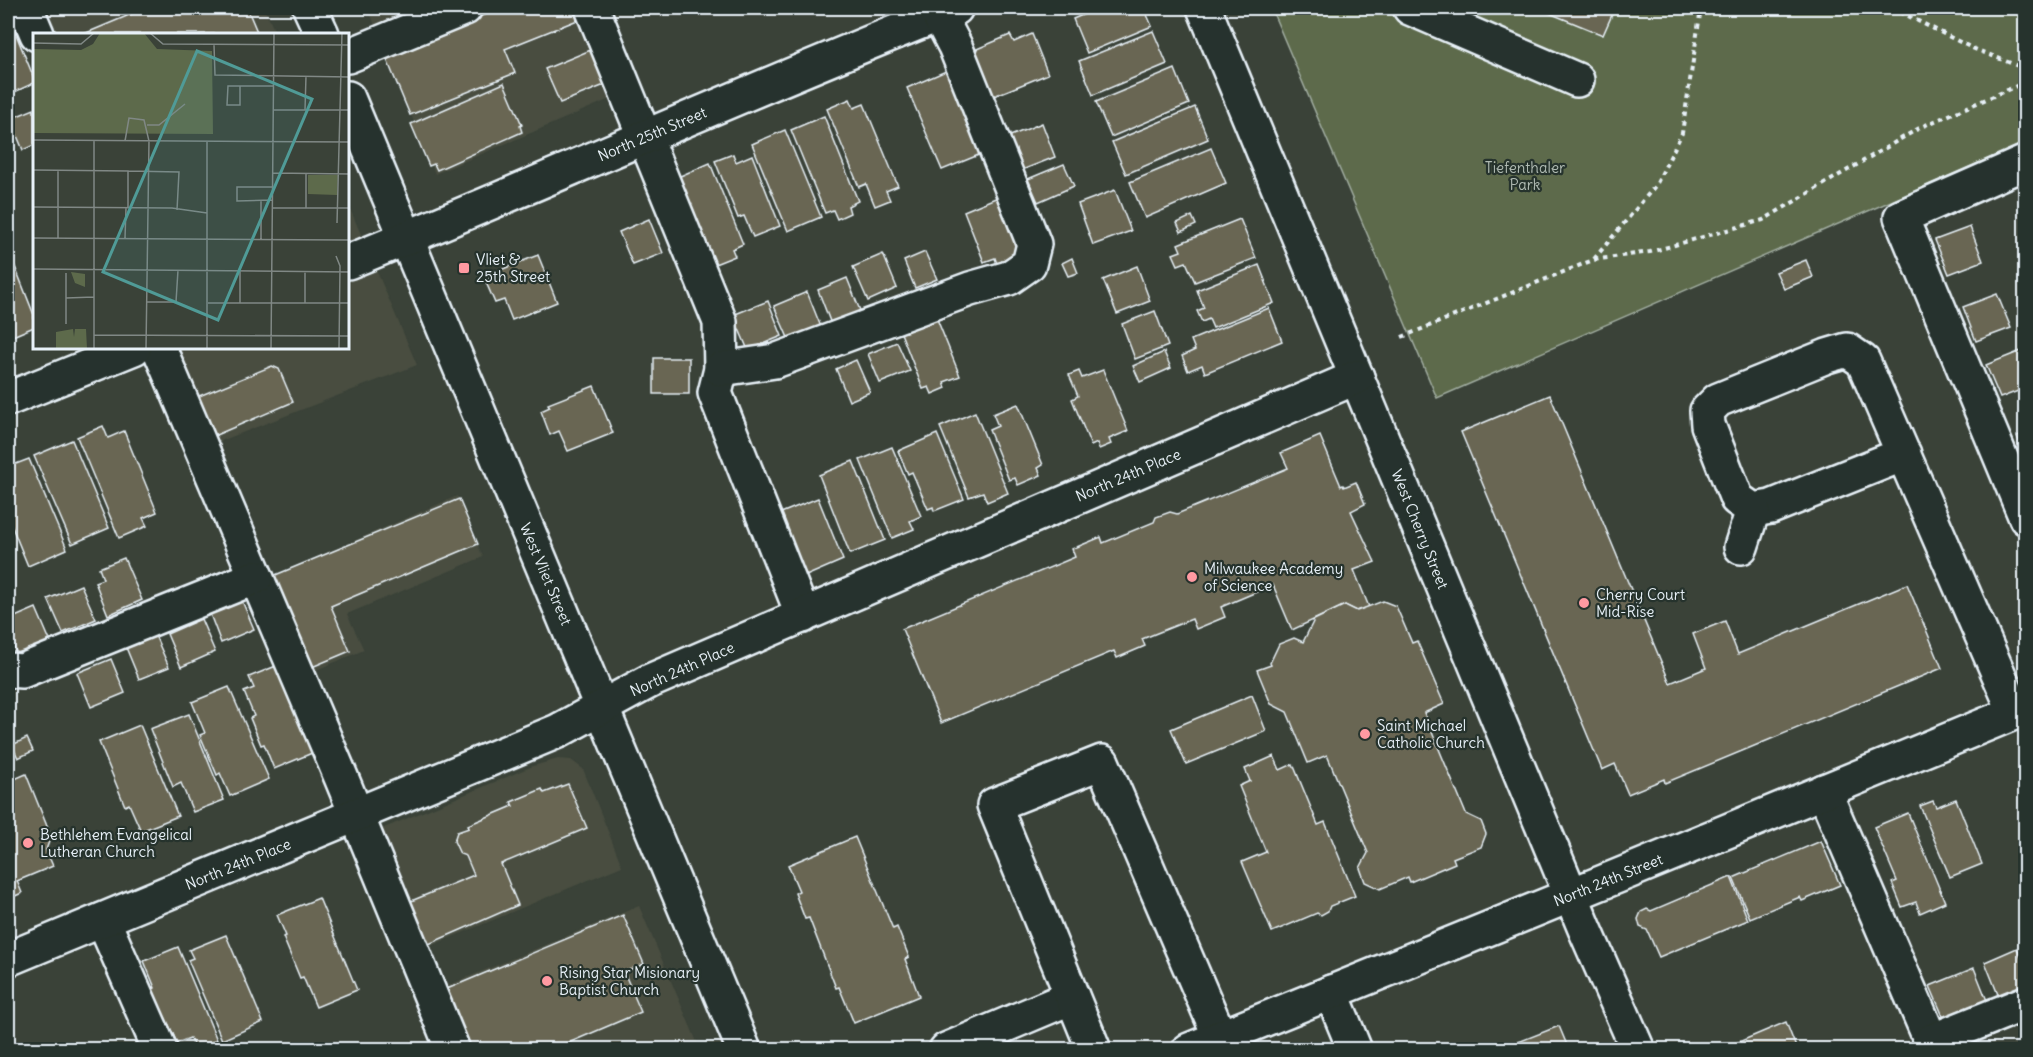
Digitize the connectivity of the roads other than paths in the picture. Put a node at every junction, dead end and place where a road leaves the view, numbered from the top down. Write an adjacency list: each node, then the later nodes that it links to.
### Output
1 (26, 8): 8 (street)
2 (310, 8): 9 (street)
3 (465, 8): 10 (street)
4 (592, 8): 13 (street)
5 (1204, 8): 20 (street, West Cherry Street)
6 (1410, 8): 11 (street)
7 (943, 10): 13 (street, North 25th Street); 19 (street)
8 (37, 33)
9 (322, 33)
10 (350, 55)
11 (1577, 80)
12 (350, 103): 15 (street, West Vliet Street)
13 (646, 136): 15 (street, North 25th Street); 19 (street)
14 (2025, 162): 24 (street)
15 (406, 238): 16 (street, North 25th Street); 29 (street, West Vliet Street)
16 (350, 261)
17 (129, 350): 21 (street)
18 (160, 350): 26 (street)
19 (721, 369): 27 (street)
20 (1357, 376): 27 (street, North 24th Place); 33 (street, West Cherry Street)
21 (8, 399)
22 (1904, 454): 23 (street); 23 (street); 30 (street)
23 (1753, 510): 25 (street)
24 (2025, 518)
25 (1741, 547)
26 (256, 577): 28 (street); 32 (street)
27 (803, 616): 29 (street, North 24th Place)
28 (8, 670)
29 (601, 707): 32 (street, North 24th Place); 43 (street, West Vliet Street)
30 (2020, 710): 31 (street, North 24th Street)
31 (1824, 791): 33 (street, North 24th Street); 40 (street)
32 (357, 815): 34 (street, North 24th Place); 42 (street)
33 (1572, 895): 36 (street, North 24th Street); 48 (street, West Cherry Street)
34 (103, 920): 35 (street, North 24th Place); 41 (street)
35 (8, 959)
36 (1331, 992): 39 (street, North 24th Street); 47 (street)
37 (1072, 998): 39 (street); 44 (street); 45 (street)
38 (2025, 1003): 40 (street)
39 (1220, 1037): 46 (street, North 24th Street)
40 (1933, 1045)
41 (160, 1050)
42 (453, 1050)
43 (744, 1050)
44 (946, 1050)
45 (1094, 1050)
46 (1189, 1050)
47 (1355, 1050)
48 (1638, 1050)

